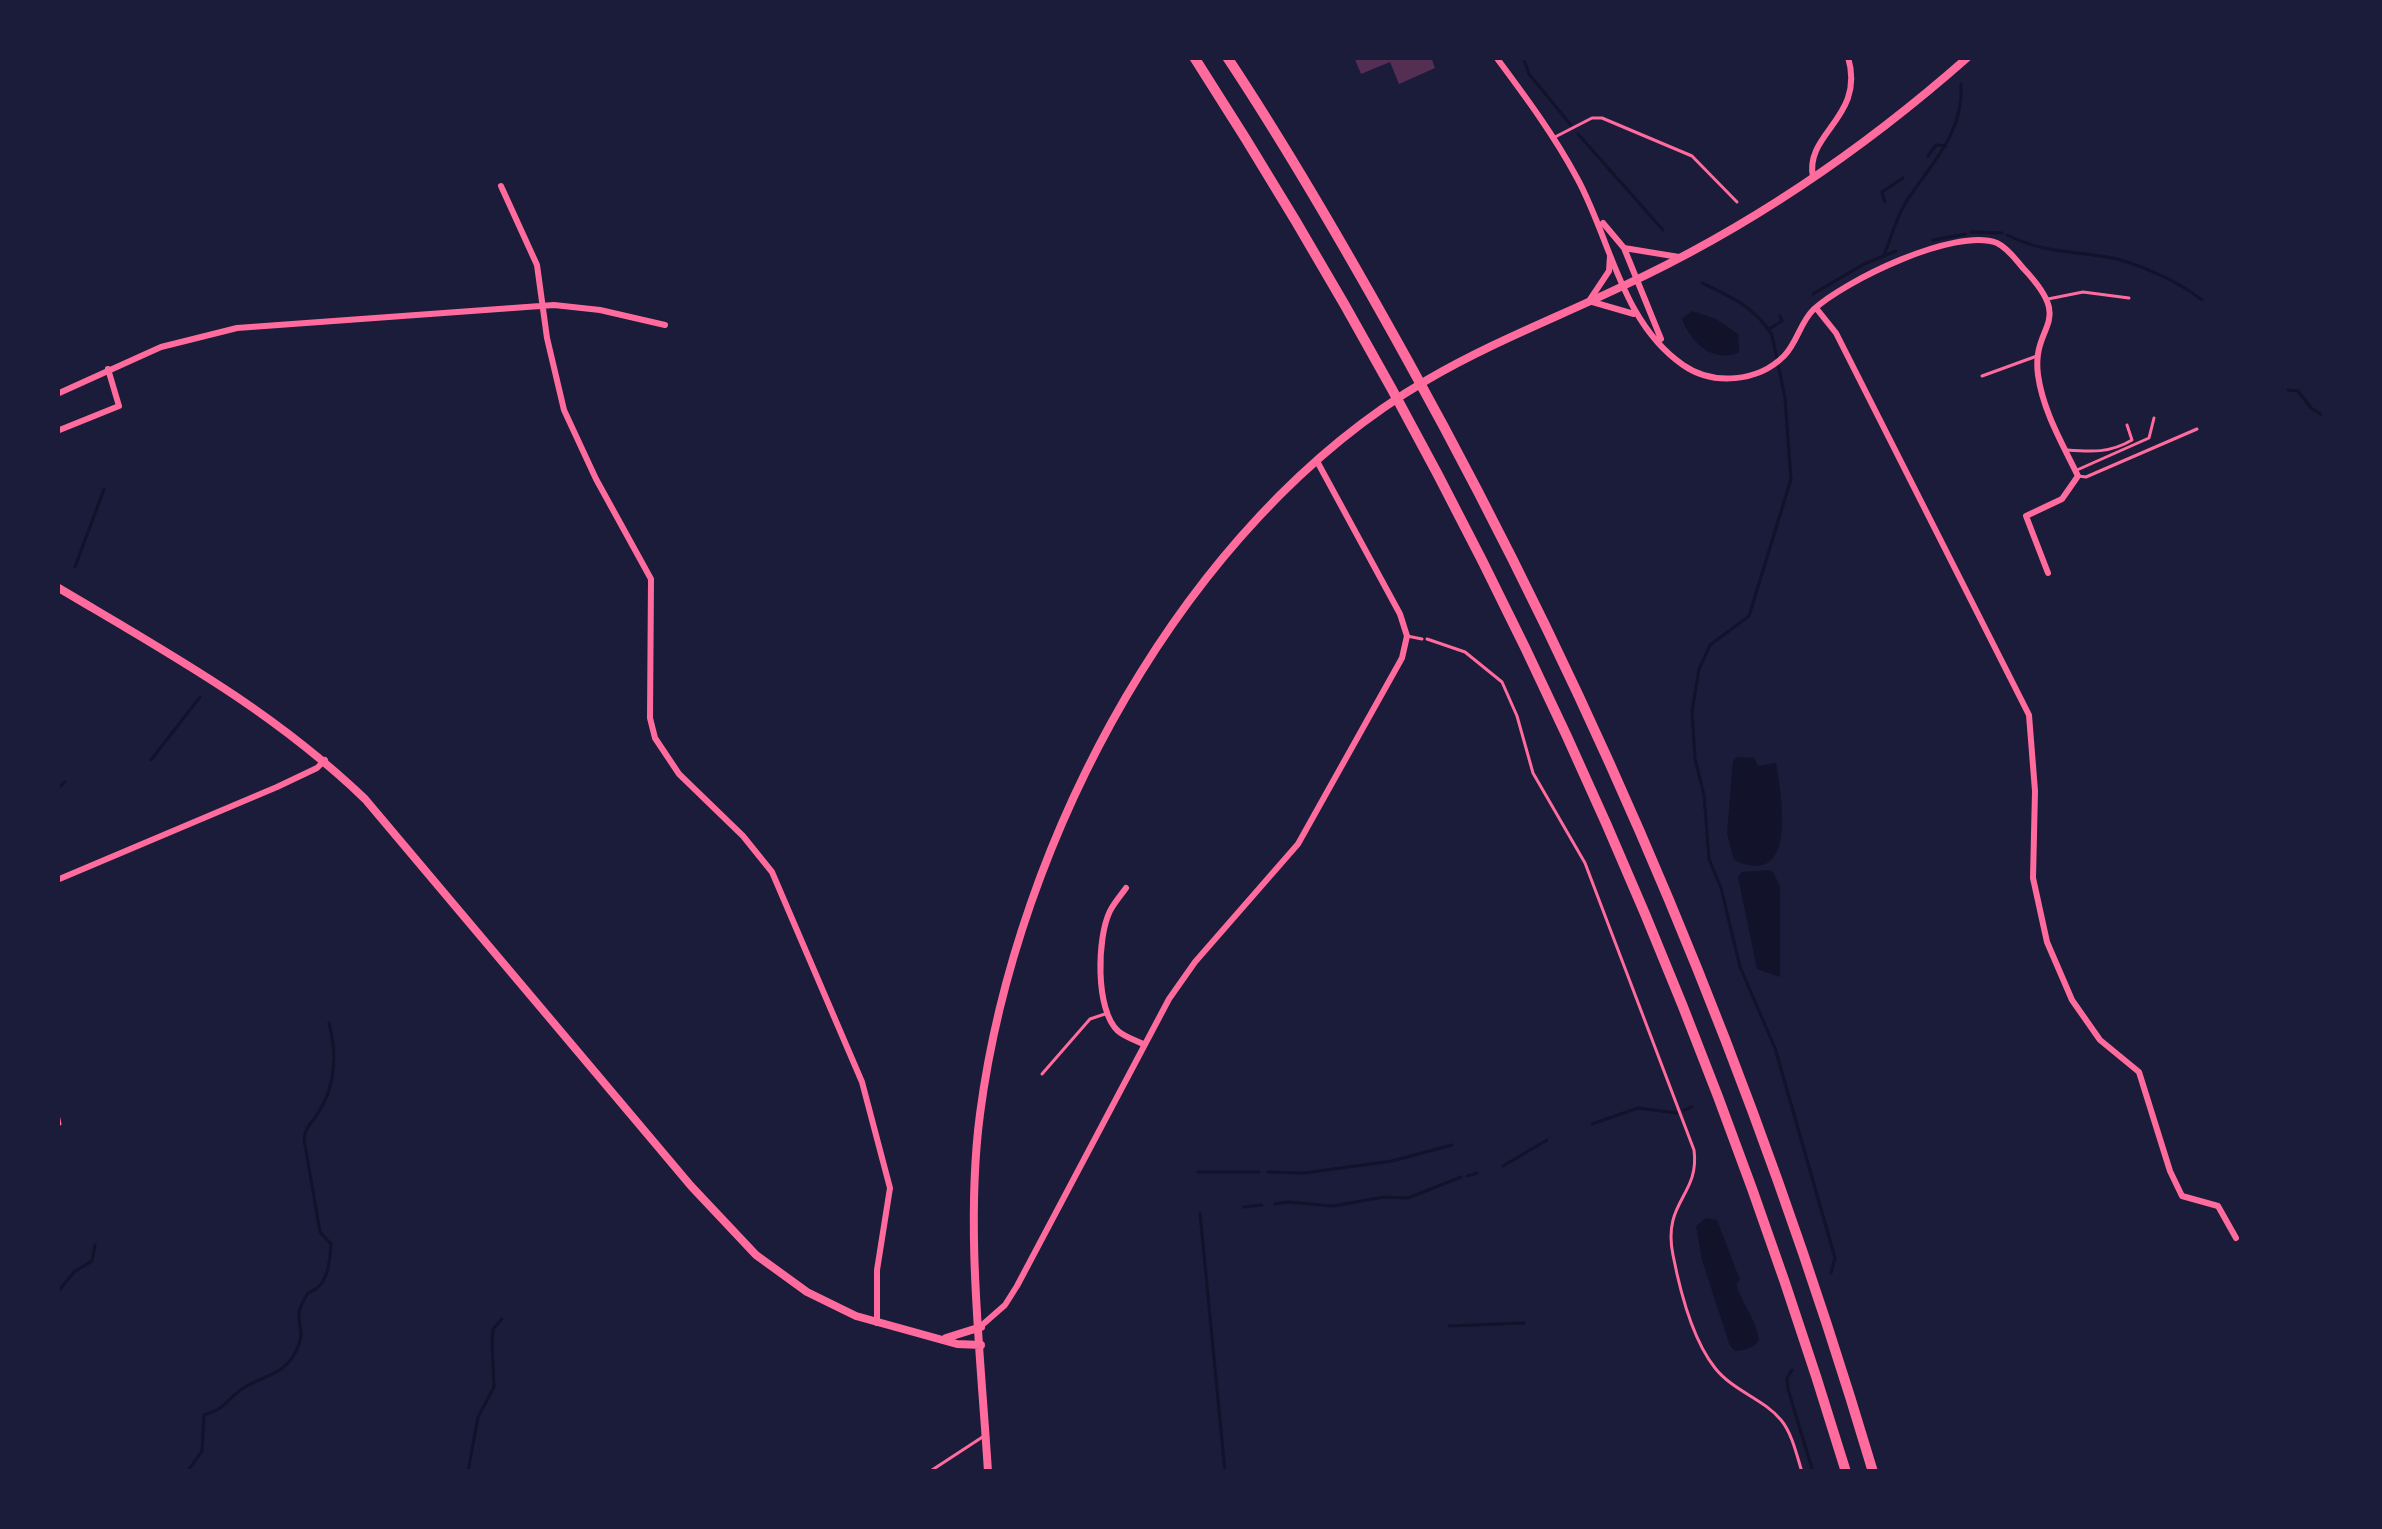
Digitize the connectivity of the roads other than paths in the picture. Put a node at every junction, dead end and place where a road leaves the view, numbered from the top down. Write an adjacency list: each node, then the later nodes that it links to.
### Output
1 (1194, 57): 54 (highway)
2 (1227, 57): 55 (highway)
3 (1496, 57): 6 (street)
4 (1848, 57): 7 (street)
5 (1964, 58): 7 (main road)
6 (1553, 137): 9 (lane); 10 (street)
7 (1814, 177): 13 (main road)
8 (501, 186): 18 (street)
9 (1737, 202)
10 (1598, 218): 11 (street); 12 (street)
11 (1624, 248): 13 (street); 14 (street)
12 (1610, 255): 14 (street); 17 (street)
13 (1679, 256): 14 (main road)
14 (1630, 283): 17 (main road); 20 (street); 22 (street)
15 (2129, 298): 16 (lane)
16 (2048, 299): 19 (street); 23 (street)
17 (1588, 302): 20 (street); 32 (main road)
18 (543, 306): 21 (street); 24 (street); 47 (street)
19 (1816, 308): 22 (street); 46 (street)
20 (1634, 314): 22 (street)
21 (665, 325)
22 (1662, 342)
23 (2038, 356): 25 (lane); 31 (street)
24 (108, 369): 26 (street); 30 (street)
25 (1982, 376)
26 (57, 394)
27 (2154, 418): 33 (lane)
28 (2127, 425): 31 (lane)
29 (2197, 429): 33 (lane)
30 (57, 430)
31 (2066, 449): 33 (street)
32 (1316, 459): 36 (street); 48 (main road)
33 (2077, 473): 34 (street)
34 (2048, 572)
35 (57, 587): 38 (main road)
36 (1407, 636): 37 (lane); 42 (street)
37 (1422, 639)
38 (325, 760): 39 (street); 47 (main road)
39 (57, 880)
40 (1126, 887): 41 (street)
41 (1107, 1013): 42 (street); 43 (lane)
42 (1143, 1044): 48 (street)
43 (1042, 1074)
44 (57, 1109): 45 (lane)
45 (60, 1124)
46 (2236, 1238)
47 (877, 1323): 49 (main road)
48 (981, 1327): 49 (main road); 50 (main road)
49 (946, 1338): 50 (main road)
50 (981, 1345): 51 (main road)
51 (986, 1435): 52 (lane); 53 (main road)
52 (929, 1472)
53 (988, 1472)
54 (1846, 1472)
55 (1873, 1472)

